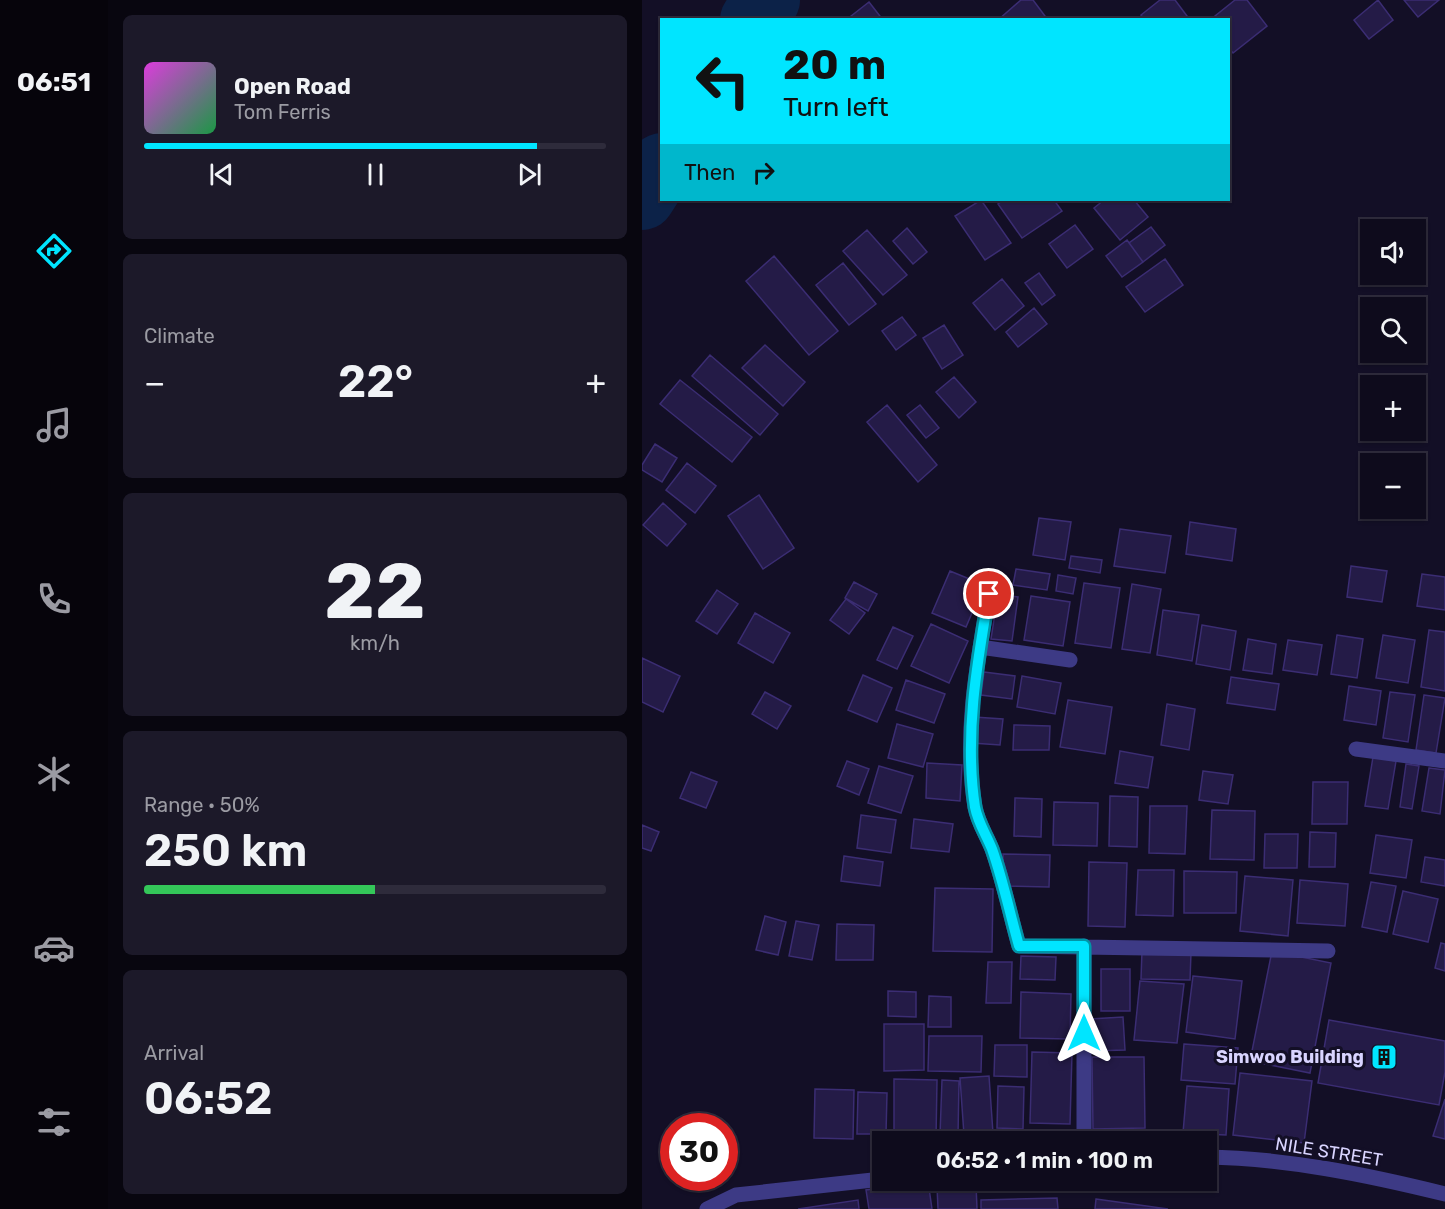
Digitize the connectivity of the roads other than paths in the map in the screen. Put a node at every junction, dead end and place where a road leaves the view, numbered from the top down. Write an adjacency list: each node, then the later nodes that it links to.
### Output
1 (989, 594): 2 (street)
2 (980, 647): 3 (street); 6 (street)
3 (1070, 660)
4 (1356, 749): 5 (street)
5 (1445, 761)
6 (1084, 946): 7 (street); 8 (street)
7 (1328, 951)
8 (1084, 1131)
9 (1217, 1156): 11 (street, NILE STREET)
10 (872, 1180): 12 (street)
11 (1445, 1194)
12 (707, 1209)

